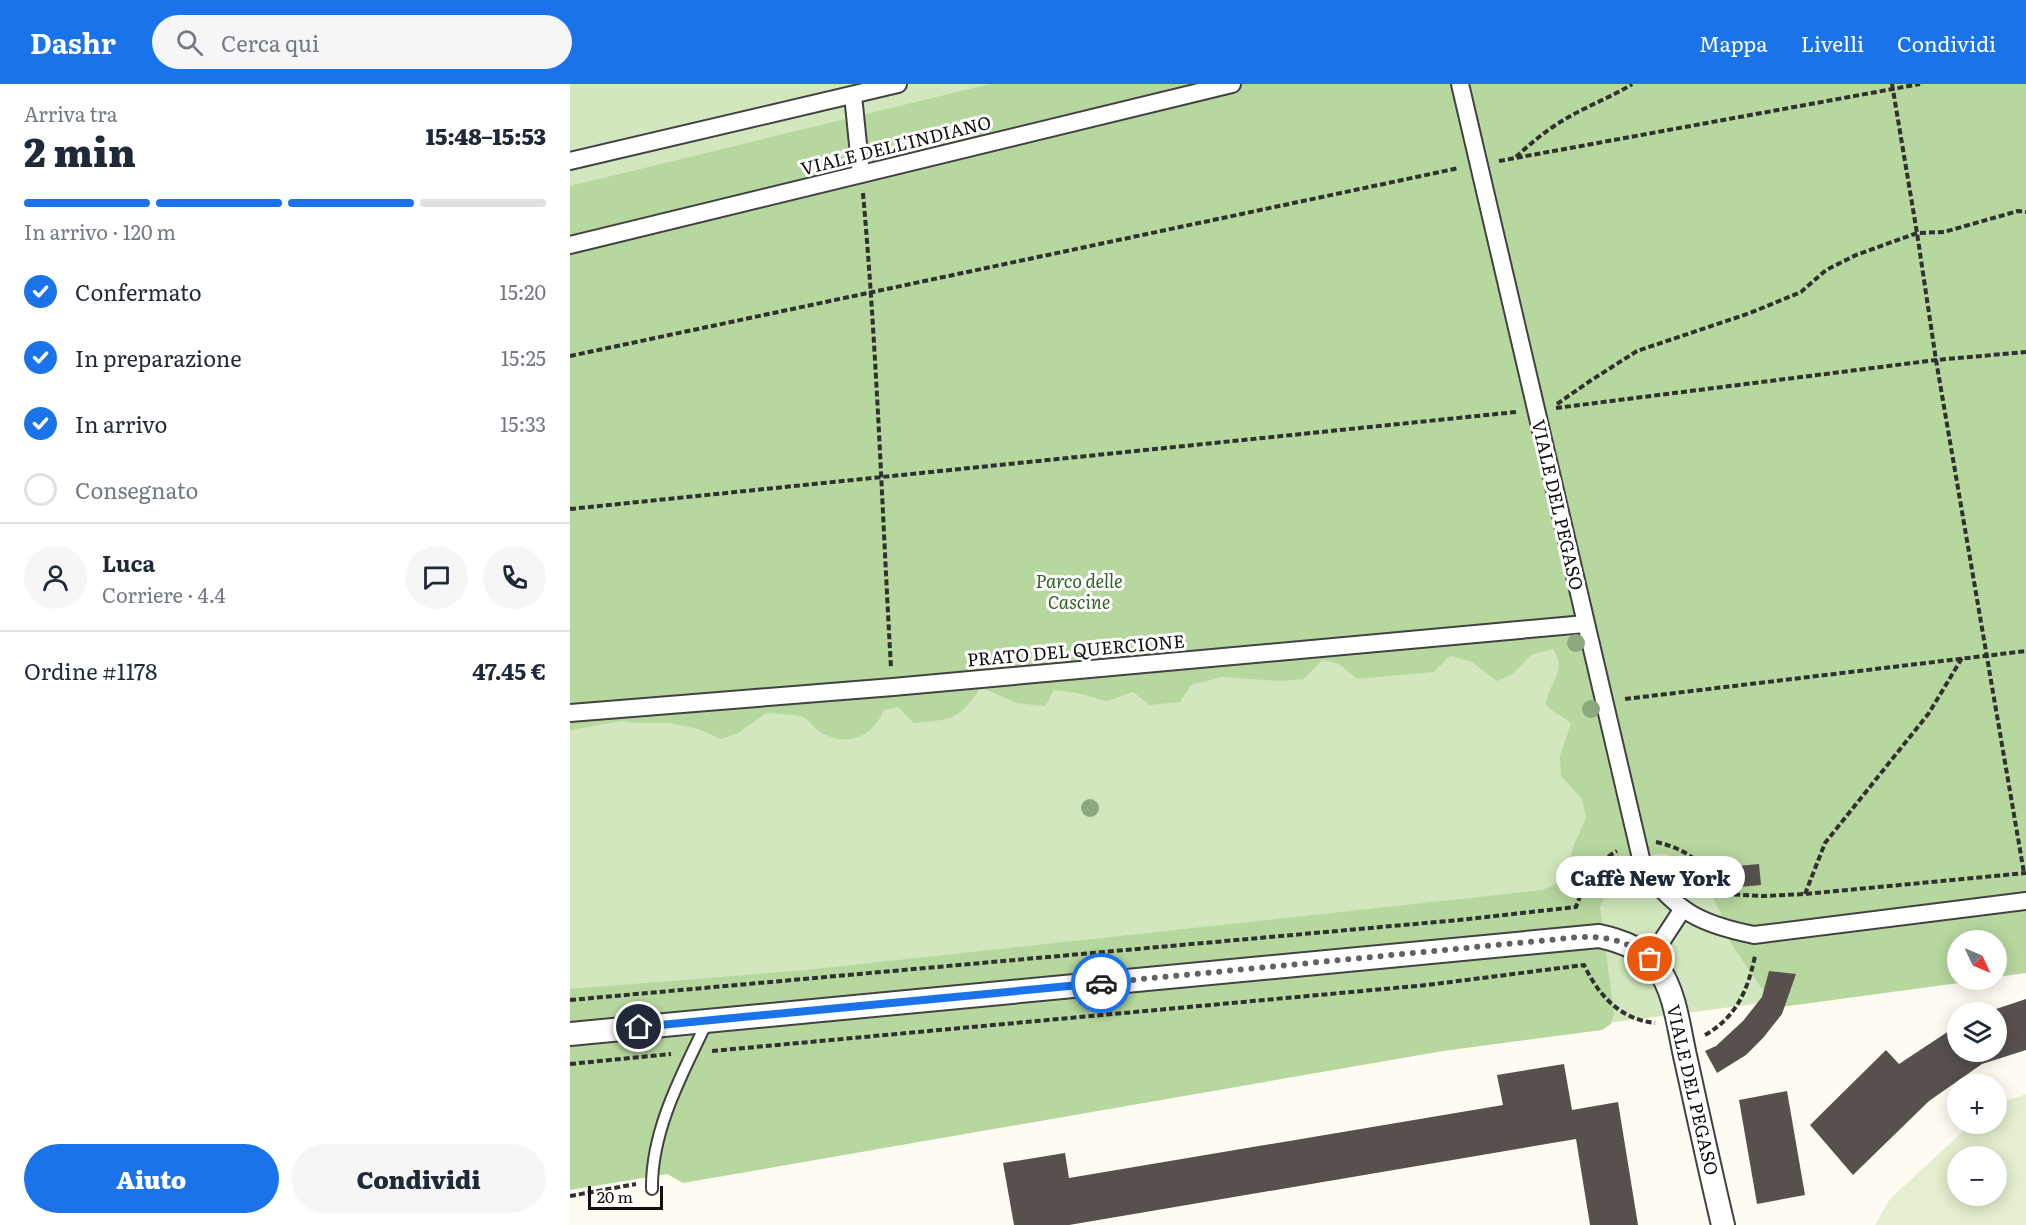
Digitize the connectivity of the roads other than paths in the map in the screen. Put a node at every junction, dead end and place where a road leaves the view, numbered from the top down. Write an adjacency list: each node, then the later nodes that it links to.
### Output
1 (898, 84): 4 (street)
2 (1232, 84): 6 (street, VIALE DELL'INDIANO)
3 (1460, 84): 8 (street, VIALE DEL PEGASO)
4 (853, 95): 5 (street); 6 (street)
5 (570, 161)
6 (861, 174): 7 (street, VIALE DELL'INDIANO)
7 (570, 245)
8 (1585, 624): 9 (street, PRATO DEL QUERCIONE); 11 (street, VIALE DEL PEGASO)
9 (570, 713)
10 (2026, 902): 11 (street, VIALE DEL PEGASO)
11 (1682, 910): 12 (street)
12 (1650, 959): 13 (street); 16 (street, VIALE DEL PEGASO)
13 (708, 1020): 14 (street); 15 (lane)
14 (570, 1034)
15 (652, 1186)
16 (1723, 1225)

